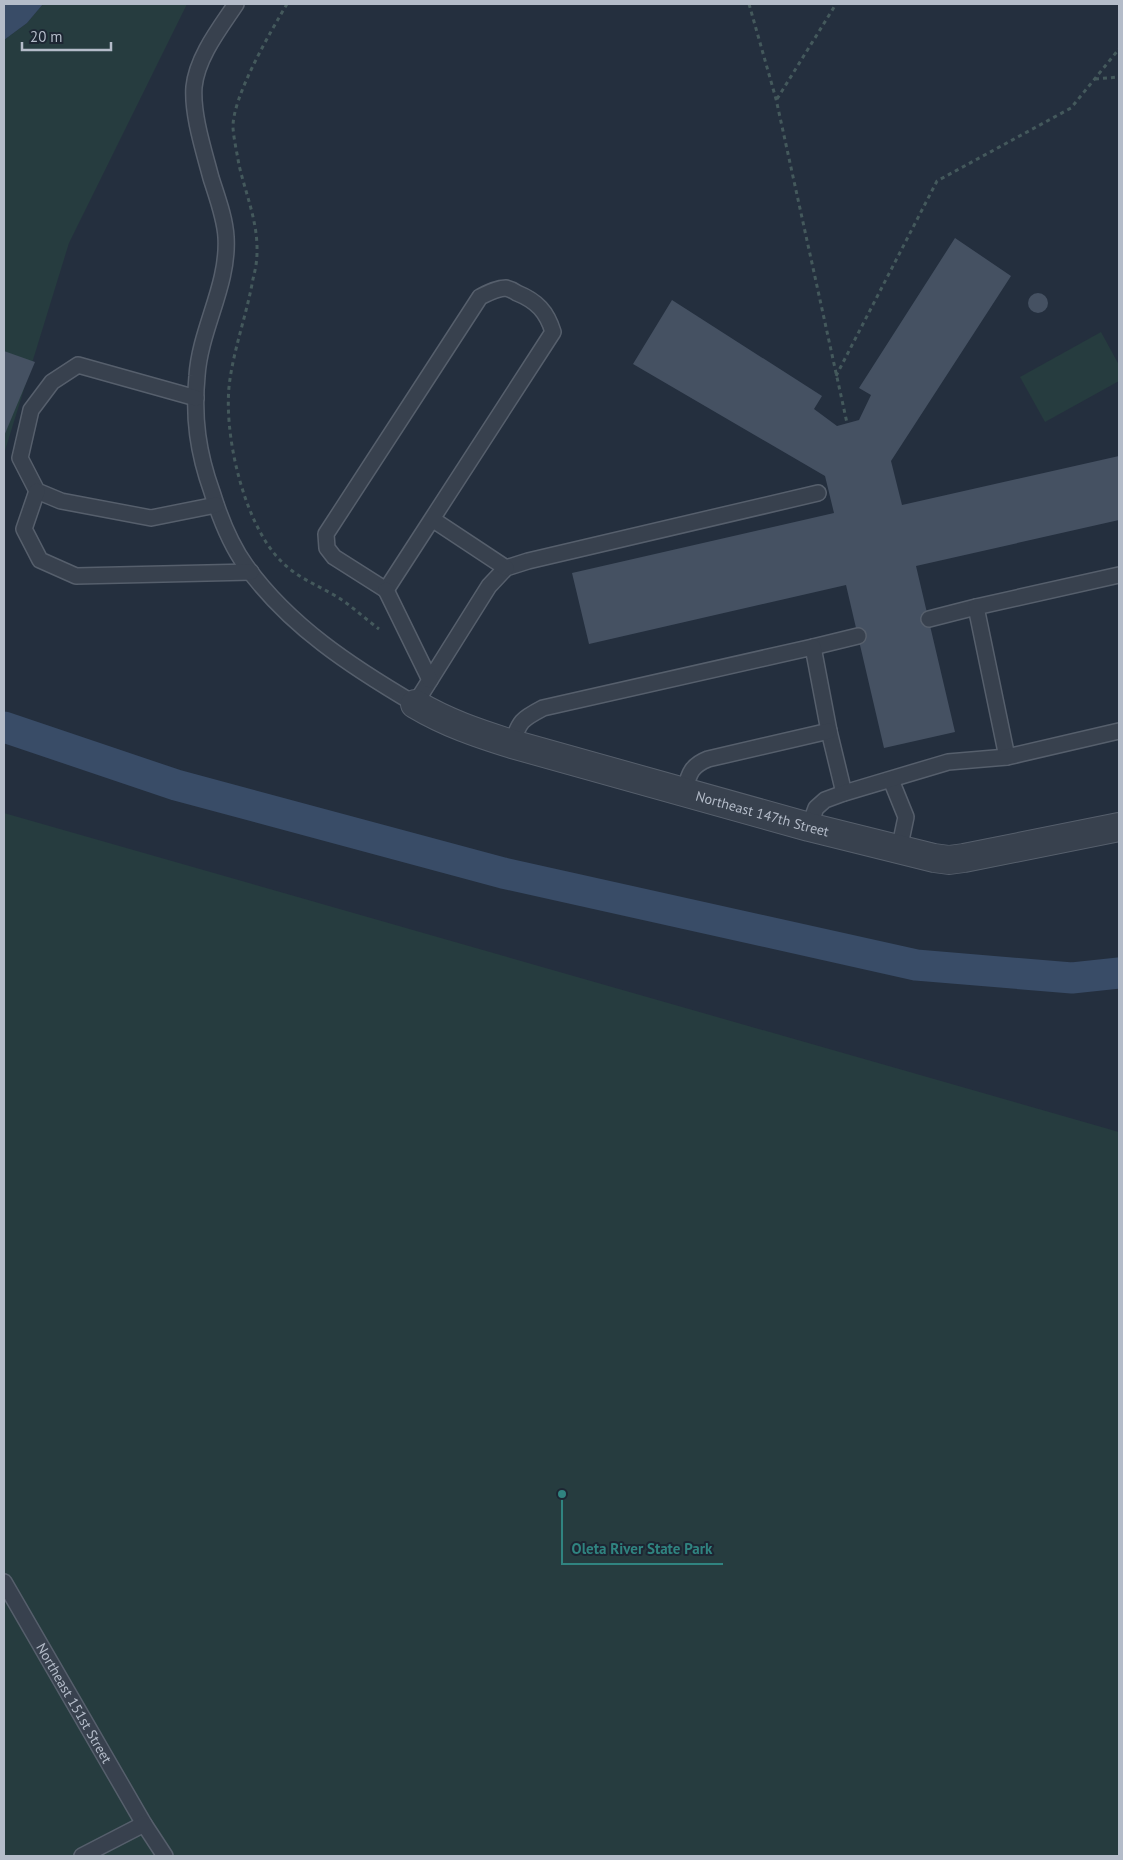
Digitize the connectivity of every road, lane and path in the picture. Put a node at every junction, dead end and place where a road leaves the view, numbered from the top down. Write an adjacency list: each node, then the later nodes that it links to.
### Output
1 (236, 4): 9 (lane)
2 (749, 4): 7 (path)
3 (836, 4): 7 (path)
4 (1119, 50): 6 (path)
5 (1119, 77): 6 (path)
6 (1094, 79): 8 (path)
7 (776, 100): 8 (path)
8 (836, 376): 10 (path)
9 (196, 398): 11 (lane); 13 (lane)
10 (847, 424)
11 (37, 491): 13 (lane); 16 (lane)
12 (818, 493): 15 (lane)
13 (216, 505): 16 (lane)
14 (432, 519): 15 (lane); 18 (lane); 18 (lane)
15 (506, 568): 23 (lane)
16 (251, 572): 24 (lane)
17 (1119, 575): 19 (lane)
18 (386, 590): 23 (lane)
19 (976, 607): 20 (lane); 28 (lane)
20 (929, 619)
21 (858, 636): 22 (lane)
22 (814, 647): 25 (lane); 27 (lane)
23 (430, 680): 24 (lane)
24 (415, 704): 27 (street, Northeast 147th Street)
25 (829, 731): 30 (lane); 31 (lane)
26 (1119, 731): 28 (lane)
27 (512, 744): 30 (street, Northeast 147th Street)
28 (1007, 757): 29 (lane)
29 (891, 780): 31 (lane); 34 (lane)
30 (684, 792): 32 (street, Northeast 147th Street)
31 (844, 793): 32 (lane)
32 (809, 827): 34 (street, Northeast 147th Street)
33 (1119, 827): 34 (street, Northeast 147th Street)
34 (899, 850)
35 (4, 1582): 36 (lane, Northeast 151st Street)
36 (144, 1824): 37 (lane); 38 (lane, Northeast 151st Street)
37 (82, 1856)
38 (165, 1856)

